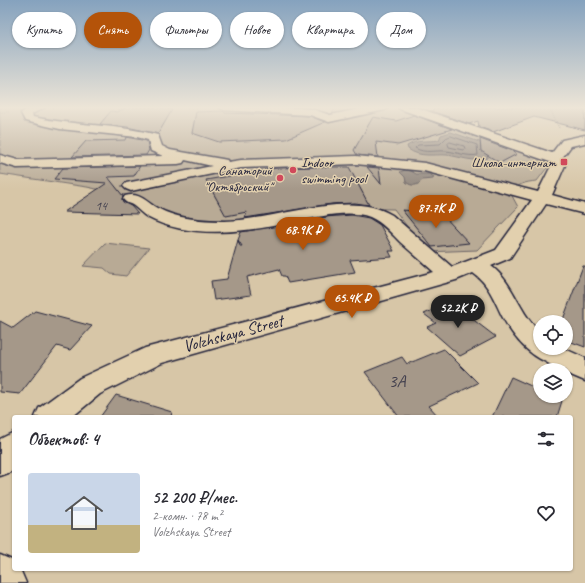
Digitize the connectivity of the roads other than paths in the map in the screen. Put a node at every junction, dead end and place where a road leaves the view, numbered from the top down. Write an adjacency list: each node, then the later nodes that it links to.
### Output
1 (145, 134): 5 (street)
2 (501, 134): 4 (street)
3 (585, 139): 4 (street)
4 (561, 151): 10 (street, Volzhskaya Street)
5 (194, 157): 7 (street); 8 (street)
6 (0, 159): 7 (street)
7 (17, 164): 9 (street)
8 (241, 164): 10 (street); 13 (street)
9 (0, 172)
10 (543, 197): 11 (street); 12 (street, Volzhskaya Street)
11 (585, 209)
12 (475, 265): 13 (street, Volzhskaya Street); 14 (street)
13 (449, 275): 17 (street, Volzhskaya Street)
14 (533, 339)
15 (554, 355): 16 (street)
16 (585, 370)
17 (53, 415)
18 (12, 449): 19 (street)
19 (0, 461)
20 (0, 575): 21 (street)
21 (6, 583)

